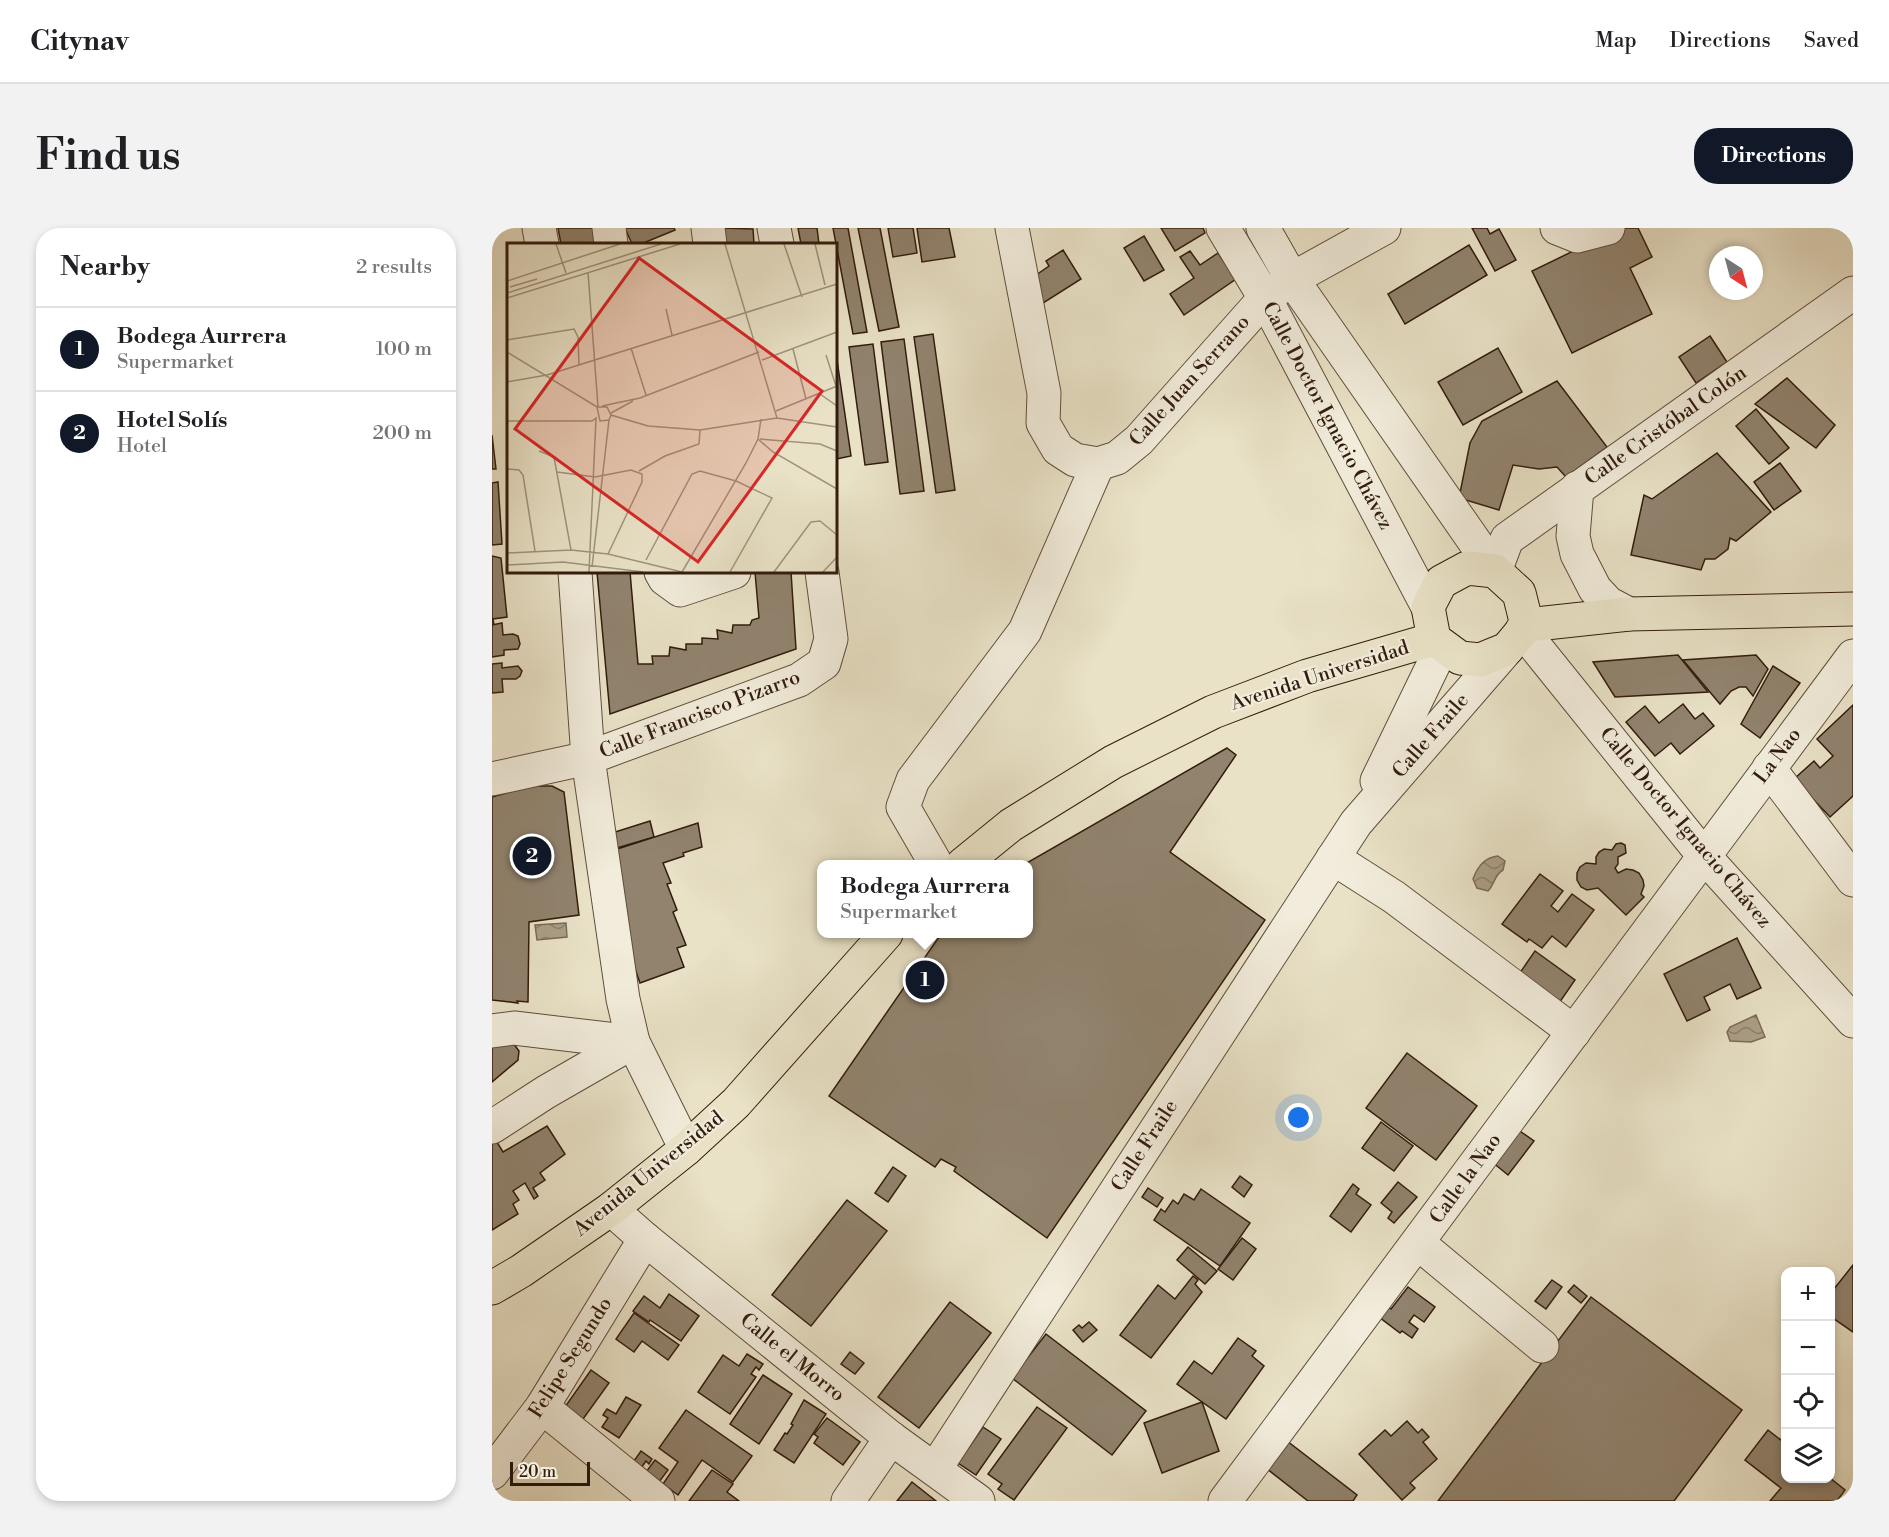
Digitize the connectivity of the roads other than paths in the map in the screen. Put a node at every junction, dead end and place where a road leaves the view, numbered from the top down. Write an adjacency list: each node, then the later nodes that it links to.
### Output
1 (539, 228): 11 (street)
2 (609, 228): 12 (street)
3 (708, 228): 13 (street)
4 (774, 228): 14 (street)
5 (1012, 228): 18 (street)
6 (1223, 228): 17 (street, Calle Doctor Ignacio Chávez)
7 (1263, 228): 15 (street, Calle Doctor Ignacio Chávez)
8 (1384, 228): 15 (street, Calle Juan Serrano)
9 (1557, 228): 10 (street)
10 (1608, 228)
11 (542, 243)
12 (611, 243)
13 (710, 243)
14 (777, 243)
15 (1292, 279): 17 (street, Calle Juan Serrano); 20 (street, Calle Doctor Ignacio Chávez)
16 (1853, 293): 19 (street, Calle Cristóbal Colón)
17 (1265, 298): 18 (street, Calle Juan Serrano); 25 (street, Calle Doctor Ignacio Chávez)
18 (1098, 464): 37 (street)
19 (1577, 488): 20 (street, Calle Cristóbal Colón); 27 (street)
20 (1495, 571): 25 (main road); 28 (main road)
21 (575, 573): 31 (street, Calle Francisco Pizarro)
22 (662, 573): 23 (street)
23 (731, 573)
24 (822, 573): 31 (street, Calle Francisco Pizarro)
25 (1428, 607): 29 (main road, Avenida Universidad)
26 (1853, 609): 27 (main road)
27 (1629, 614): 28 (main road)
28 (1519, 635): 29 (main road); 34 (street, Calle Fraile); 35 (street, Calle Doctor Ignacio Chávez)
29 (1438, 643): 34 (street, Calle Fraile); 38 (main road, Avenida Universidad)
30 (1853, 656): 32 (street, La Nao)
31 (588, 758): 33 (street, Calle Francisco Pizarro); 44 (street, Calle Francisco Pizarro)
32 (1769, 768): 35 (street, La Nao); 39 (street)
33 (492, 779)
34 (1356, 823): 36 (street, Calle Fraile)
35 (1704, 856): 41 (street, Calle Doctor Ignacio Chávez); 43 (street, Calle la Nao)
36 (1333, 858): 43 (street); 54 (street, Calle Fraile)
37 (934, 860)
38 (968, 860)
39 (1853, 880)
40 (882, 938): 46 (main road, Avenida Universidad)
41 (1853, 1021)
42 (492, 1031): 44 (street)
43 (1574, 1032): 49 (street, Calle la Nao)
44 (633, 1042): 45 (street); 46 (street, Calle Francisco Pizarro)
45 (492, 1127)
46 (686, 1149): 47 (main road, Avenida Universidad)
47 (611, 1209): 48 (street, Calle el Morro); 50 (main road, Avenida Universidad)
48 (645, 1239): 52 (street, Felipe Segundo); 53 (street, Calle el Morro)
49 (1418, 1243): 51 (street); 59 (street, Calle la Nao)
50 (492, 1288)
51 (1542, 1346)
52 (542, 1407): 55 (street, Felipe Segundo); 56 (street)
53 (891, 1438): 54 (street, Calle el Morro); 57 (street)
54 (935, 1469): 58 (street, Calle el Morro)
55 (492, 1473)
56 (658, 1501)
57 (848, 1501)
58 (978, 1501)
59 (1225, 1501)

